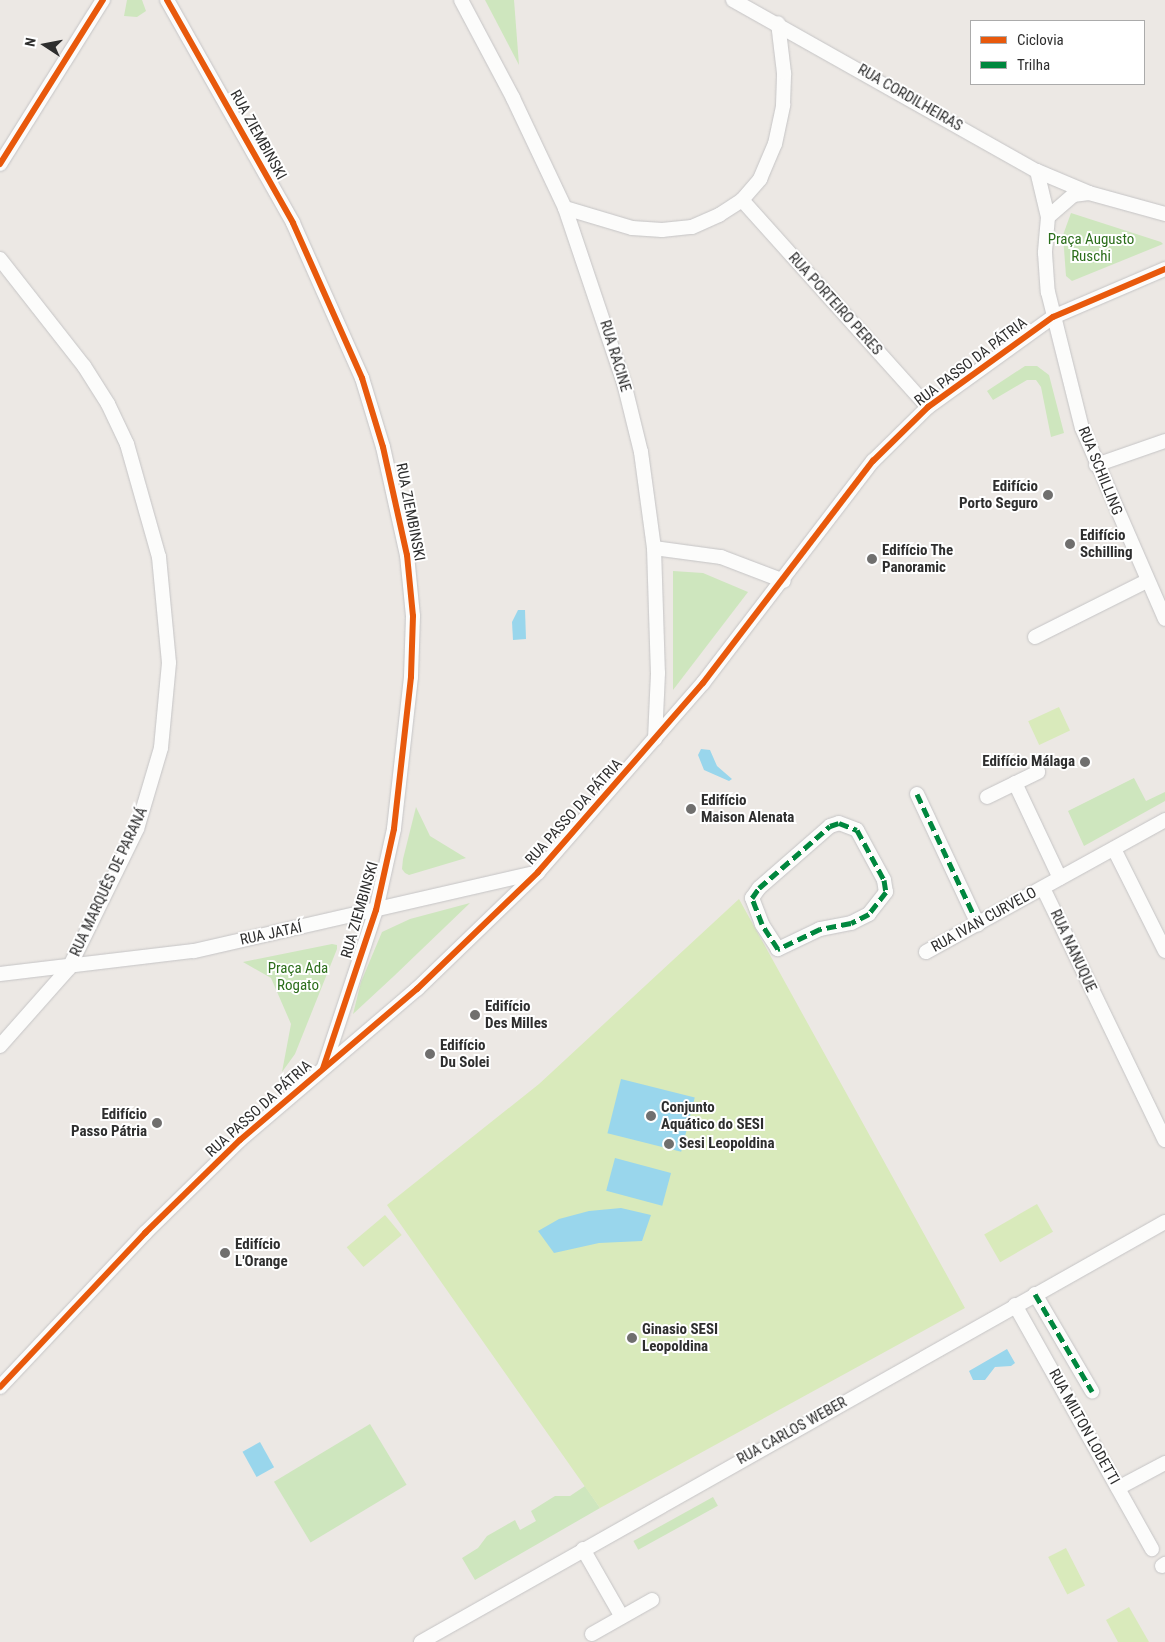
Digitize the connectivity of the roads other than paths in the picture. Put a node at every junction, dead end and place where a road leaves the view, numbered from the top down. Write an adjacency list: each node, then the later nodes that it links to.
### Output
1 (103, 0): 6 (street)
2 (167, 0): 34 (street, RUA ZIEMBINSKI)
3 (461, 0): 10 (street, RUA RACINE)
4 (733, 0): 5 (street, RUA CORDILHEIRAS)
5 (778, 23): 7 (street, RUA CORDILHEIRAS); 9 (street)
6 (0, 164)
7 (1037, 171): 8 (street, RUA CORDILHEIRAS); 12 (street, RUA SCHILLING)
8 (1089, 193): 11 (street, RUA CORDILHEIRAS); 12 (street)
9 (742, 200): 10 (street); 16 (street, RUA PORTEIRO PERES)
10 (565, 208): 19 (street, RUA RACINE)
11 (1165, 214)
12 (1048, 217): 15 (street, RUA SCHILLING)
13 (0, 259): 39 (street, RUA MARQUÊS DE PARANÁ)
14 (1165, 269): 15 (street, RUA PASSO DA PÁTRIA)
15 (1053, 316): 16 (street, RUA PASSO DA PÁTRIA); 18 (street, RUA SCHILLING)
16 (928, 407): 20 (street, RUA PASSO DA PÁTRIA)
17 (1165, 440): 18 (street)
18 (1096, 465): 21 (street, RUA SCHILLING)
19 (654, 548): 20 (street); 24 (street, RUA RACINE)
20 (784, 581): 24 (street, RUA PASSO DA PÁTRIA)
21 (1147, 581): 22 (street, RUA SCHILLING); 23 (street)
22 (1165, 620)
23 (1035, 636)
24 (655, 739): 31 (street, RUA PASSO DA PÁTRIA)
25 (1038, 772): 26 (street)
26 (1015, 783): 28 (street); 32 (street)
27 (918, 794): 36 (street)
28 (987, 797)
29 (1165, 820): 30 (street)
30 (1114, 849): 32 (street); 37 (street)
31 (538, 872): 34 (street, RUA JATAÍ); 42 (street, RUA PASSO DA PÁTRIA)
32 (1060, 878): 33 (street)
33 (1043, 888): 36 (street, RUA IVAN CURVELO); 43 (street, RUA NANUQUE)
34 (376, 910): 39 (street, RUA JATAÍ); 42 (street, RUA ZIEMBINSKI)
35 (851, 923): 35 (street)
36 (978, 924): 38 (street, RUA IVAN CURVELO)
37 (1165, 951)
38 (926, 952)
39 (69, 968): 40 (street, RUA JATAÍ); 41 (street, RUA MARQUÊS DE PARANÁ)
40 (0, 974)
41 (0, 1046)
42 (323, 1068): 47 (street, RUA PASSO DA PÁTRIA)
43 (1165, 1140)
44 (1165, 1222): 45 (street, RUA CARLOS WEBER)
45 (1036, 1294): 46 (street, RUA CARLOS WEBER); 48 (street)
46 (1015, 1305): 50 (street, RUA MILTON LODETTI); 51 (street, RUA CARLOS WEBER)
47 (0, 1387)
48 (1092, 1391)
49 (1165, 1463): 50 (street)
50 (1118, 1488): 52 (street, RUA MILTON LODETTI)
51 (583, 1549): 54 (street); 56 (street, RUA CARLOS WEBER)
52 (1152, 1549)
53 (652, 1600): 54 (street)
54 (622, 1616): 55 (street)
55 (592, 1634)
56 (421, 1642)

